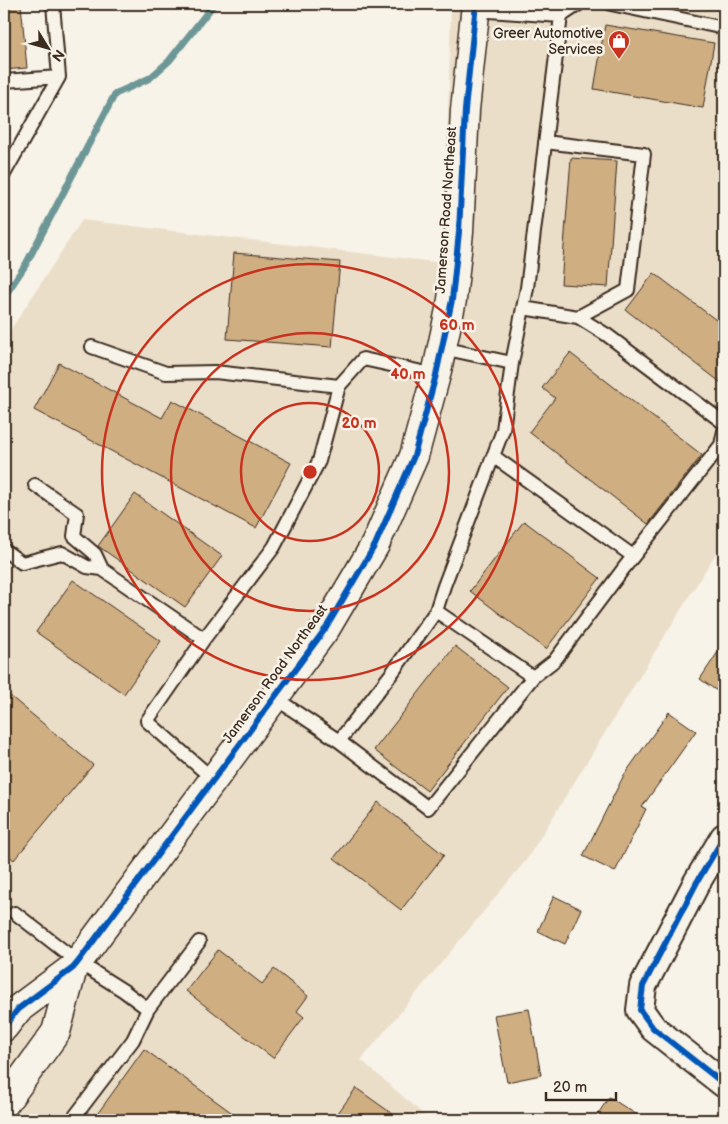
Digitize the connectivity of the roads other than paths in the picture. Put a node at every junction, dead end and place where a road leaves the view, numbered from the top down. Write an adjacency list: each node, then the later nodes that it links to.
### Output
1 (54, 4): 7 (lane)
2 (579, 4): 5 (lane)
3 (611, 4): 6 (lane)
4 (475, 7): 5 (lane); 14 (street, Jamerson Road Northeast)
5 (561, 16): 9 (lane)
6 (724, 28)
7 (59, 77): 8 (lane); 10 (lane)
8 (4, 81)
9 (545, 142): 11 (lane); 12 (lane)
10 (4, 174)
11 (523, 308): 12 (lane); 15 (lane)
12 (578, 317): 18 (lane)
13 (92, 348): 17 (lane)
14 (442, 348): 15 (lane); 16 (street, Jamerson Road Northeast)
15 (512, 363): 20 (lane)
16 (436, 375): 17 (lane); 28 (street, Jamerson Road Northeast)
17 (339, 386): 26 (lane)
18 (724, 423)
19 (724, 431): 23 (lane)
20 (493, 456): 23 (lane); 25 (lane)
21 (35, 485): 24 (lane)
22 (4, 550): 24 (lane)
23 (633, 556): 27 (lane)
24 (102, 569): 26 (lane)
25 (436, 611): 27 (lane); 29 (lane)
26 (204, 639): 30 (lane)
27 (533, 677): 29 (lane)
28 (275, 698): 29 (lane); 30 (street, Jamerson Road Northeast)
29 (339, 741)
30 (214, 780): 34 (street, Jamerson Road Northeast)
31 (724, 837): 37 (street)
32 (15, 913): 34 (lane)
33 (199, 942): 35 (lane)
34 (76, 965): 35 (lane); 36 (street, Jamerson Road Northeast); 38 (street, Jamerson Road Northeast)
35 (148, 1010): 41 (lane)
36 (4, 1027)
37 (724, 1084)
38 (4, 1104)
39 (4, 1117): 40 (lane)
40 (9, 1120)
41 (72, 1120)

